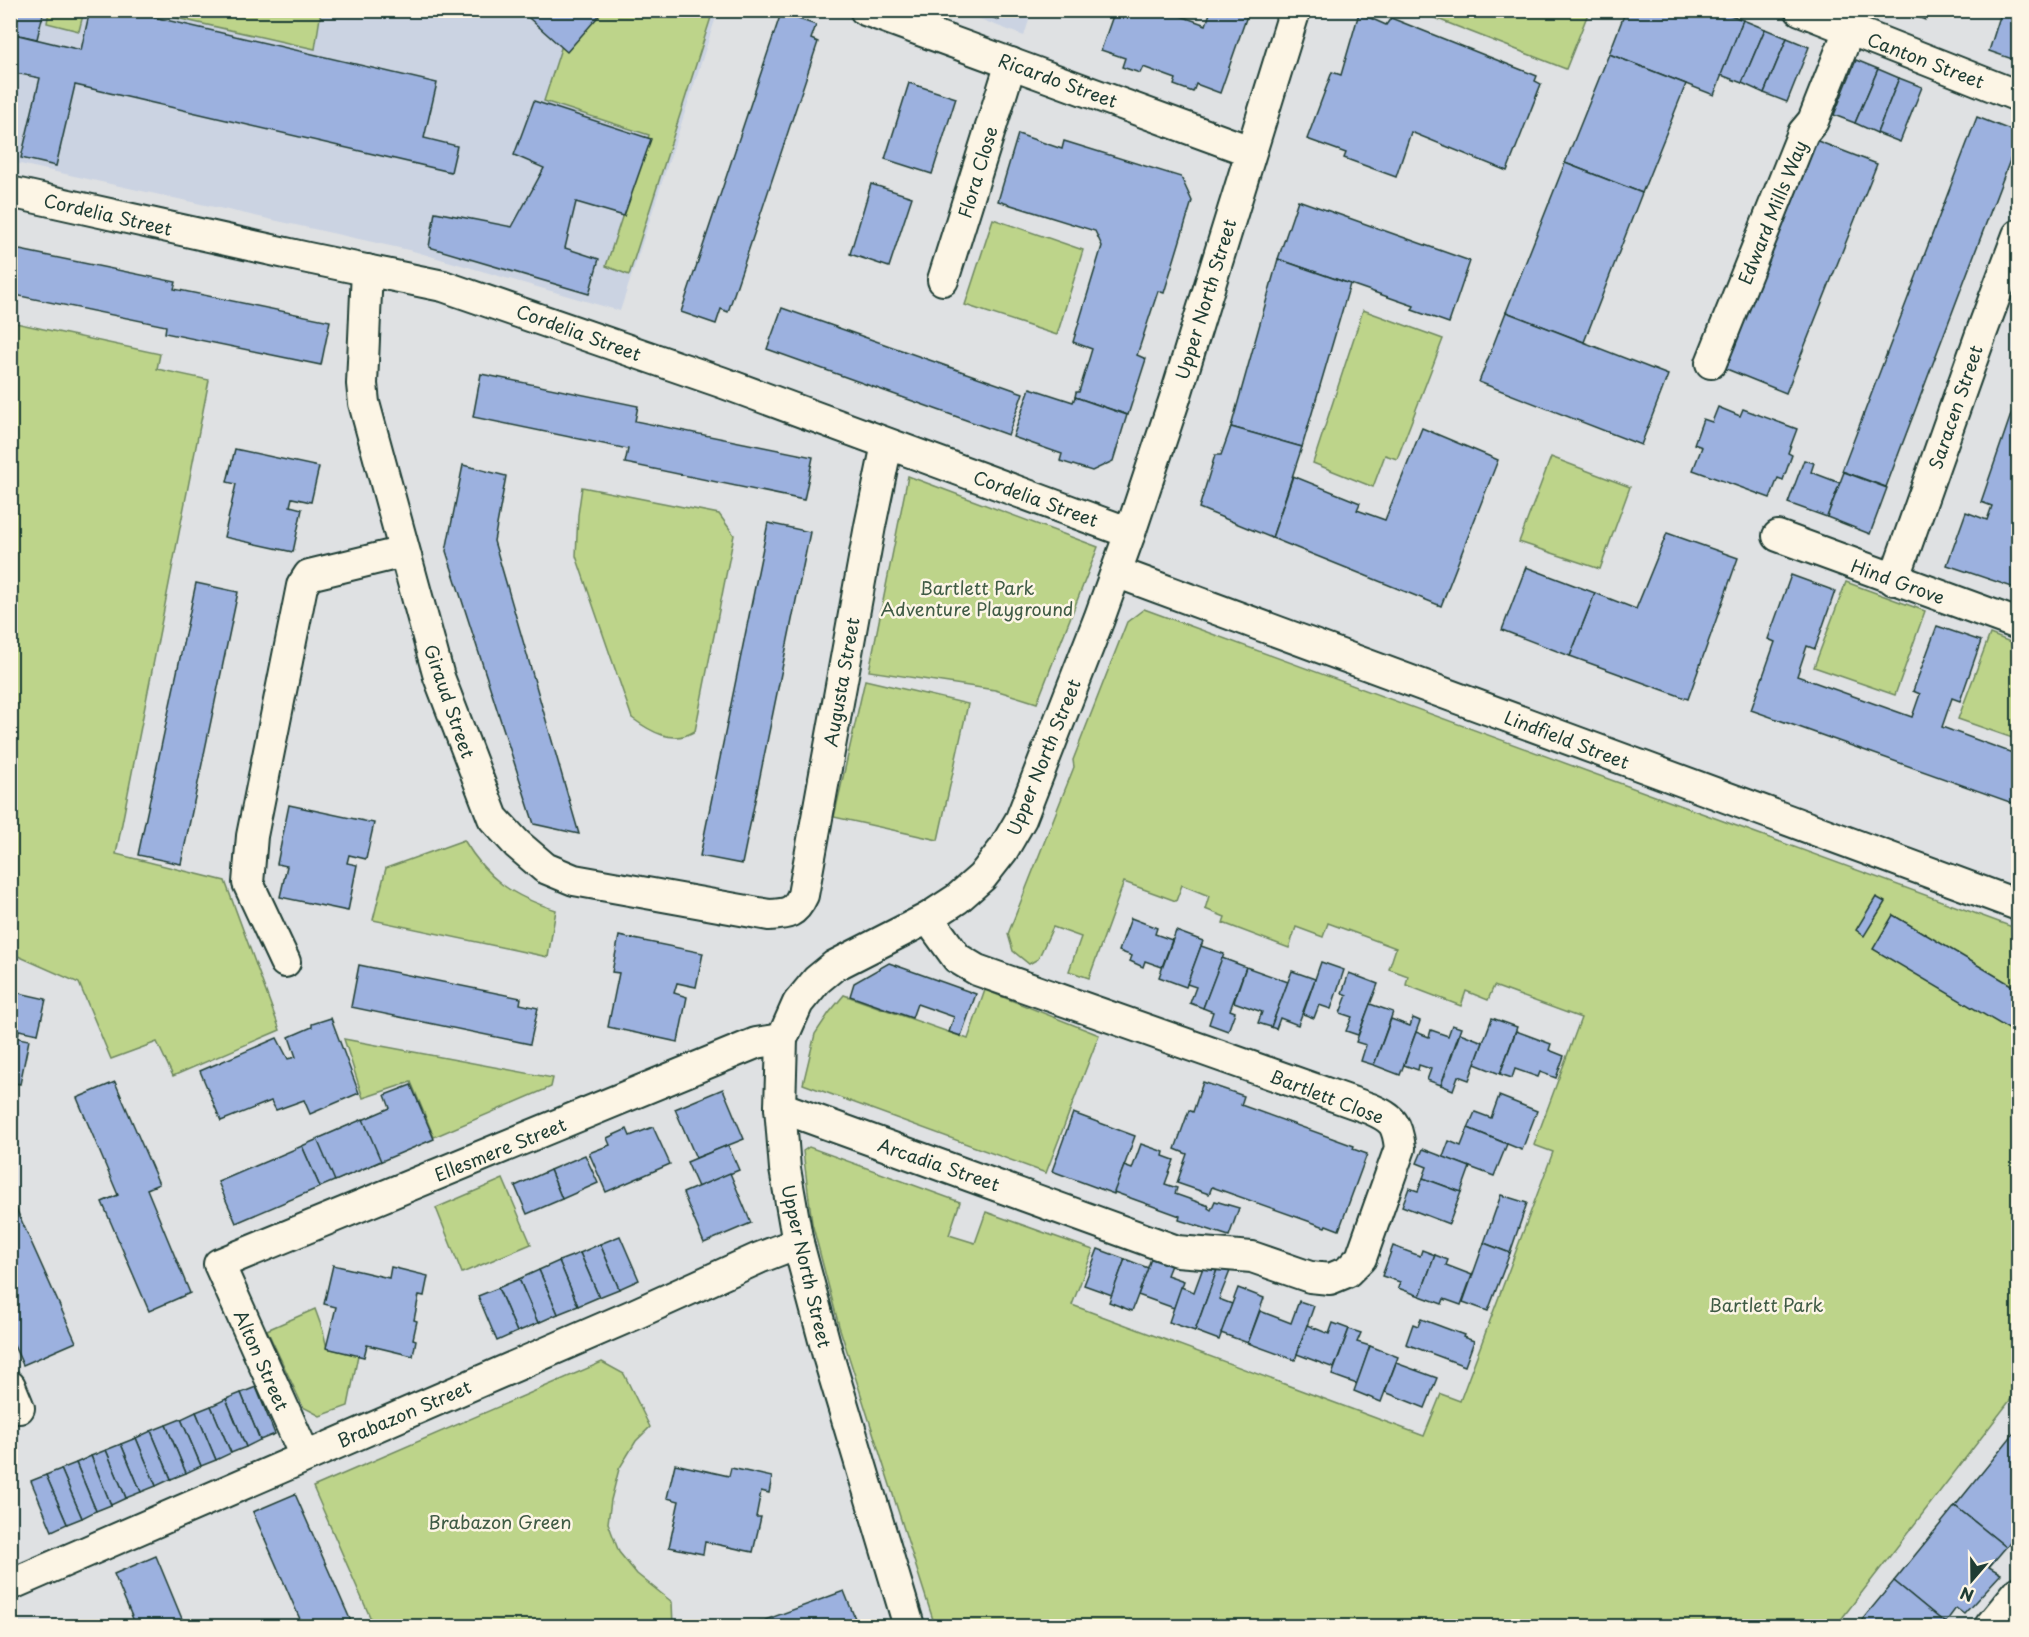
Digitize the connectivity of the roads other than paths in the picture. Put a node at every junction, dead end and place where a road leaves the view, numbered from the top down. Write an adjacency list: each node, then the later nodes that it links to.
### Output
1 (865, 10): 5 (street, Ricardo Street)
2 (1295, 10): 7 (street, Upper North Street)
3 (1800, 10): 4 (street, Canton Street)
4 (1849, 30): 6 (street, Canton Street); 12 (street, Edward Mills Way)
5 (1011, 63): 7 (street, Ricardo Street); 11 (street, Flora Close)
6 (2019, 96)
7 (1250, 151): 14 (street, Upper North Street)
8 (10, 192): 10 (street, Cordelia Street)
9 (2019, 235): 18 (street, Saracen Street)
10 (367, 270): 13 (street, Cordelia Street); 16 (street, Giraud Street)
11 (943, 280)
12 (1712, 363)
13 (886, 444): 14 (street, Cordelia Street); 21 (street, Augusta Street)
14 (1130, 533): 17 (street, Upper North Street)
15 (1778, 536): 18 (street, Hind Grove)
16 (404, 552): 21 (street, Giraud Street); 23 (street)
17 (1116, 572): 20 (street, Lindfield Street); 22 (street, Upper North Street)
18 (1894, 580): 19 (street, Hind Grove)
19 (2019, 624)
20 (2019, 905)
21 (786, 914)
22 (928, 918): 24 (street, Upper North Street); 26 (street, Bartlett Close)
23 (285, 962)
24 (782, 1039): 25 (street, Upper North Street); 28 (street, Ellesmere Street)
25 (780, 1107): 26 (street, Arcadia Street); 27 (street, Upper North Street)
26 (1099, 1223)
27 (798, 1243): 29 (street, Brabazon Street); 32 (street, Upper North Street)
28 (219, 1264): 29 (street, Alton Street)
29 (305, 1456): 30 (street, Brabazon Street)
30 (10, 1585)
31 (2019, 1592): 33 (street)
32 (909, 1626)
33 (1990, 1626)

